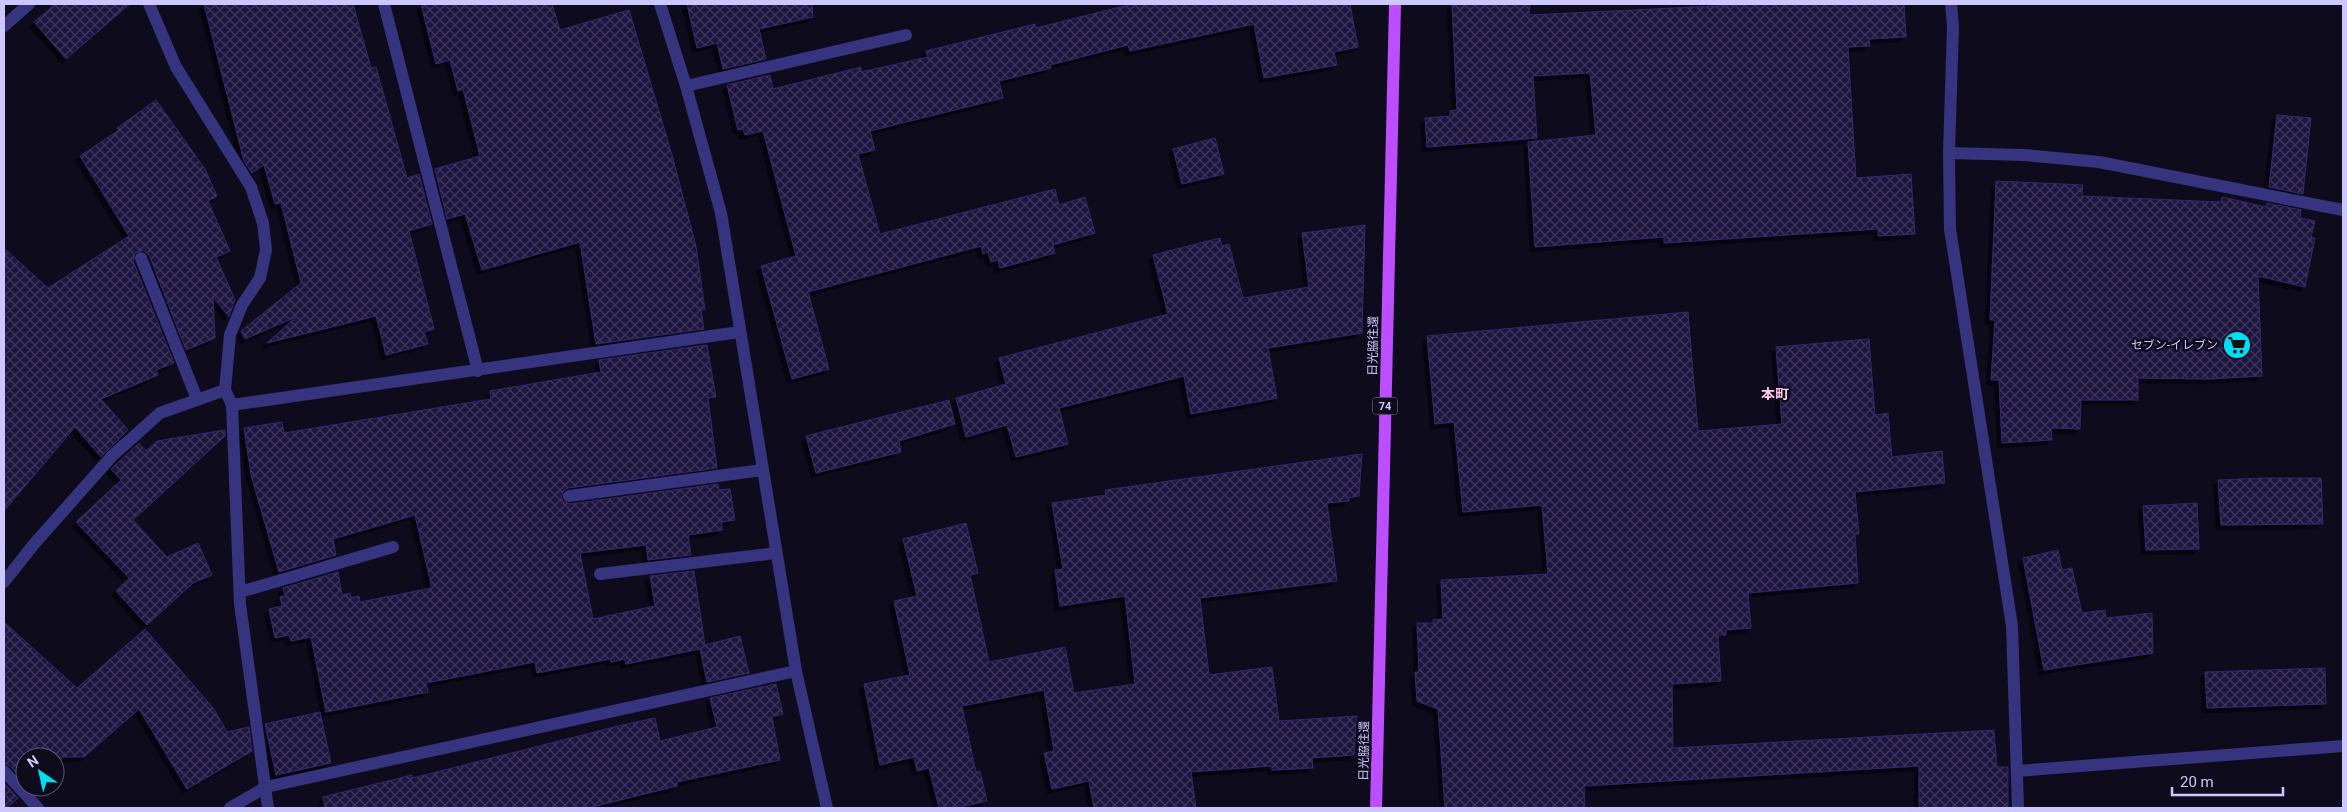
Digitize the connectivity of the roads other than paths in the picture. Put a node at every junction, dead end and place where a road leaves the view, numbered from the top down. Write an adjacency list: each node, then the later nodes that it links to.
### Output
1 (29, 4): 7 (street)
2 (149, 4): 15 (street)
3 (384, 4): 14 (street)
4 (660, 4): 9 (street)
5 (1395, 4): 34 (main road, 日光脇往還 / 74)
6 (1951, 4): 10 (street)
7 (4, 26)
8 (906, 35): 9 (street)
9 (686, 86): 13 (street)
10 (1949, 153): 11 (street); 28 (street)
11 (2343, 210)
12 (141, 258): 16 (street)
13 (739, 332): 14 (street); 18 (street)
14 (478, 371): 17 (street)
15 (225, 390): 16 (street); 17 (street)
16 (197, 398): 23 (street)
17 (232, 405): 24 (street)
18 (762, 470): 19 (street); 21 (street)
19 (569, 496)
20 (393, 547): 24 (street)
21 (776, 553): 22 (street); 25 (street)
22 (600, 574)
23 (4, 582)
24 (240, 592): 29 (street)
25 (796, 671): 29 (street); 33 (street)
26 (2343, 746): 28 (street)
27 (4, 771): 30 (street)
28 (2017, 771): 35 (street)
29 (266, 787): 31 (street); 32 (street)
30 (38, 808)
31 (230, 808)
32 (268, 808)
33 (827, 808)
34 (1376, 808)
35 (2018, 808)

